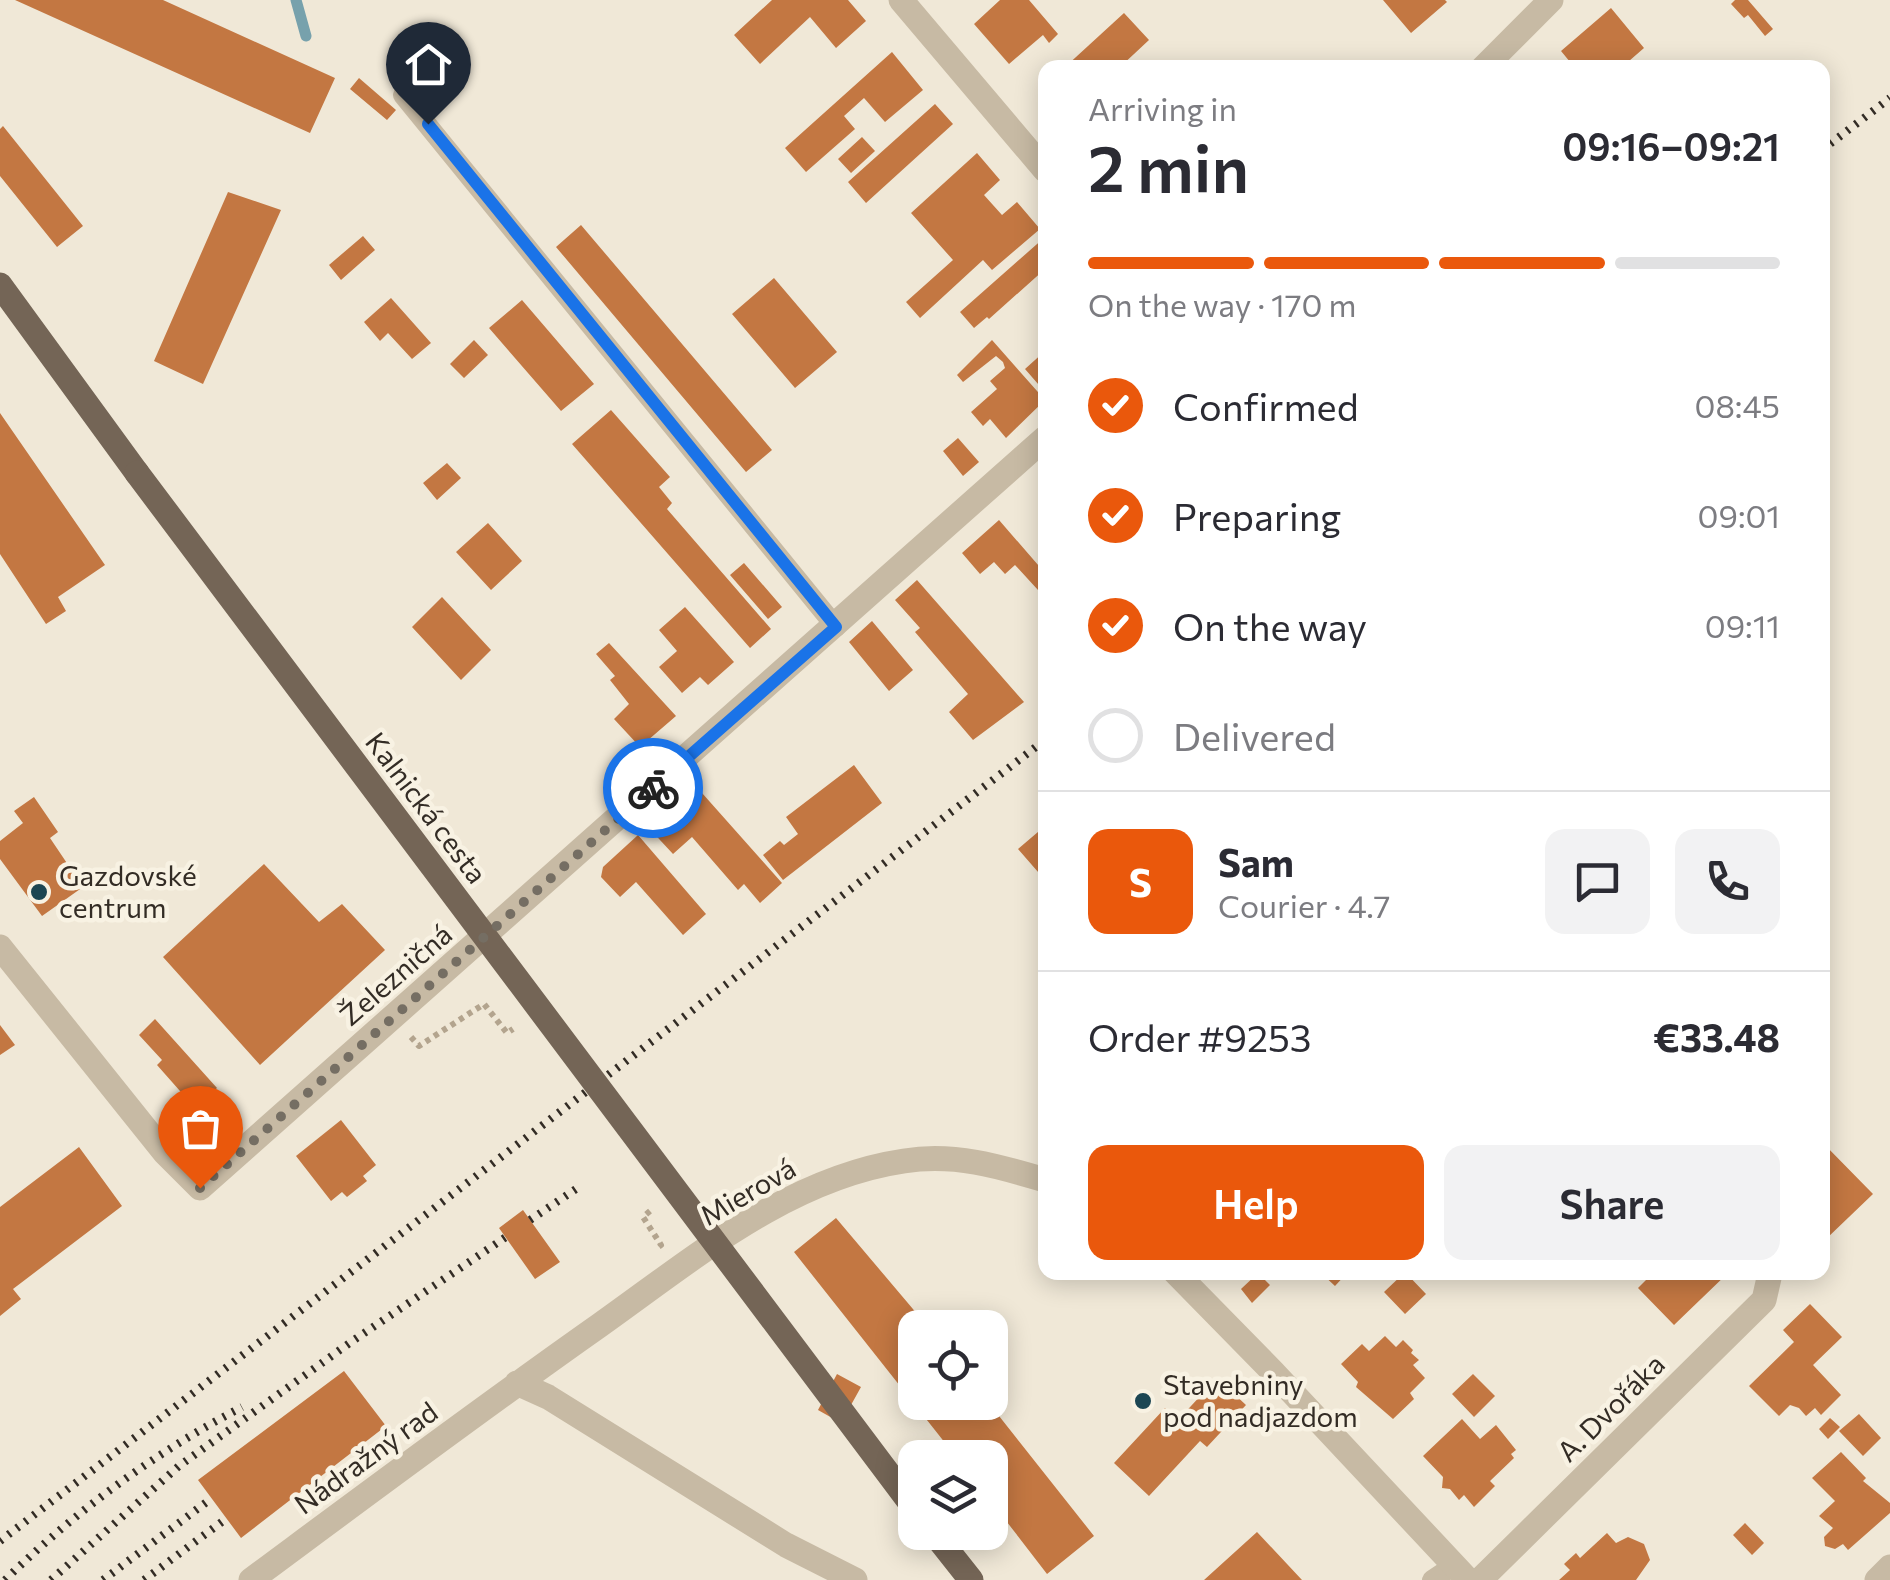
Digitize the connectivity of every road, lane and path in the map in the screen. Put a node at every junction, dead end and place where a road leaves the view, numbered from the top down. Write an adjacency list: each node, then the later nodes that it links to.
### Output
1 (901, 0): 5 (street)
2 (1551, 0): 3 (street)
3 (1491, 60)
4 (404, 94): 8 (lane)
5 (1038, 162)
6 (0, 285): 18 (main road, Kalnická cesta, bridge)
7 (1038, 444): 8 (street, Železničná)
8 (836, 627): 9 (street, Železničná)
9 (0, 947)
10 (514, 1029): 11 (path)
11 (420, 1046)
12 (1038, 1178): 17 (street, Mierová)
13 (650, 1211): 14 (path)
14 (646, 1254)
15 (1183, 1280): 21 (street)
16 (1769, 1280): 25 (street, A. Dvořáka)
17 (517, 1383): 22 (street, Nádražný rad); 23 (street)
18 (898, 1486)
19 (947, 1550): 24 (main road)
20 (1890, 1568): 26 (street)
21 (1451, 1575)
22 (252, 1580)
23 (855, 1580)
24 (971, 1580)
25 (1480, 1580)
26 (1877, 1580)

